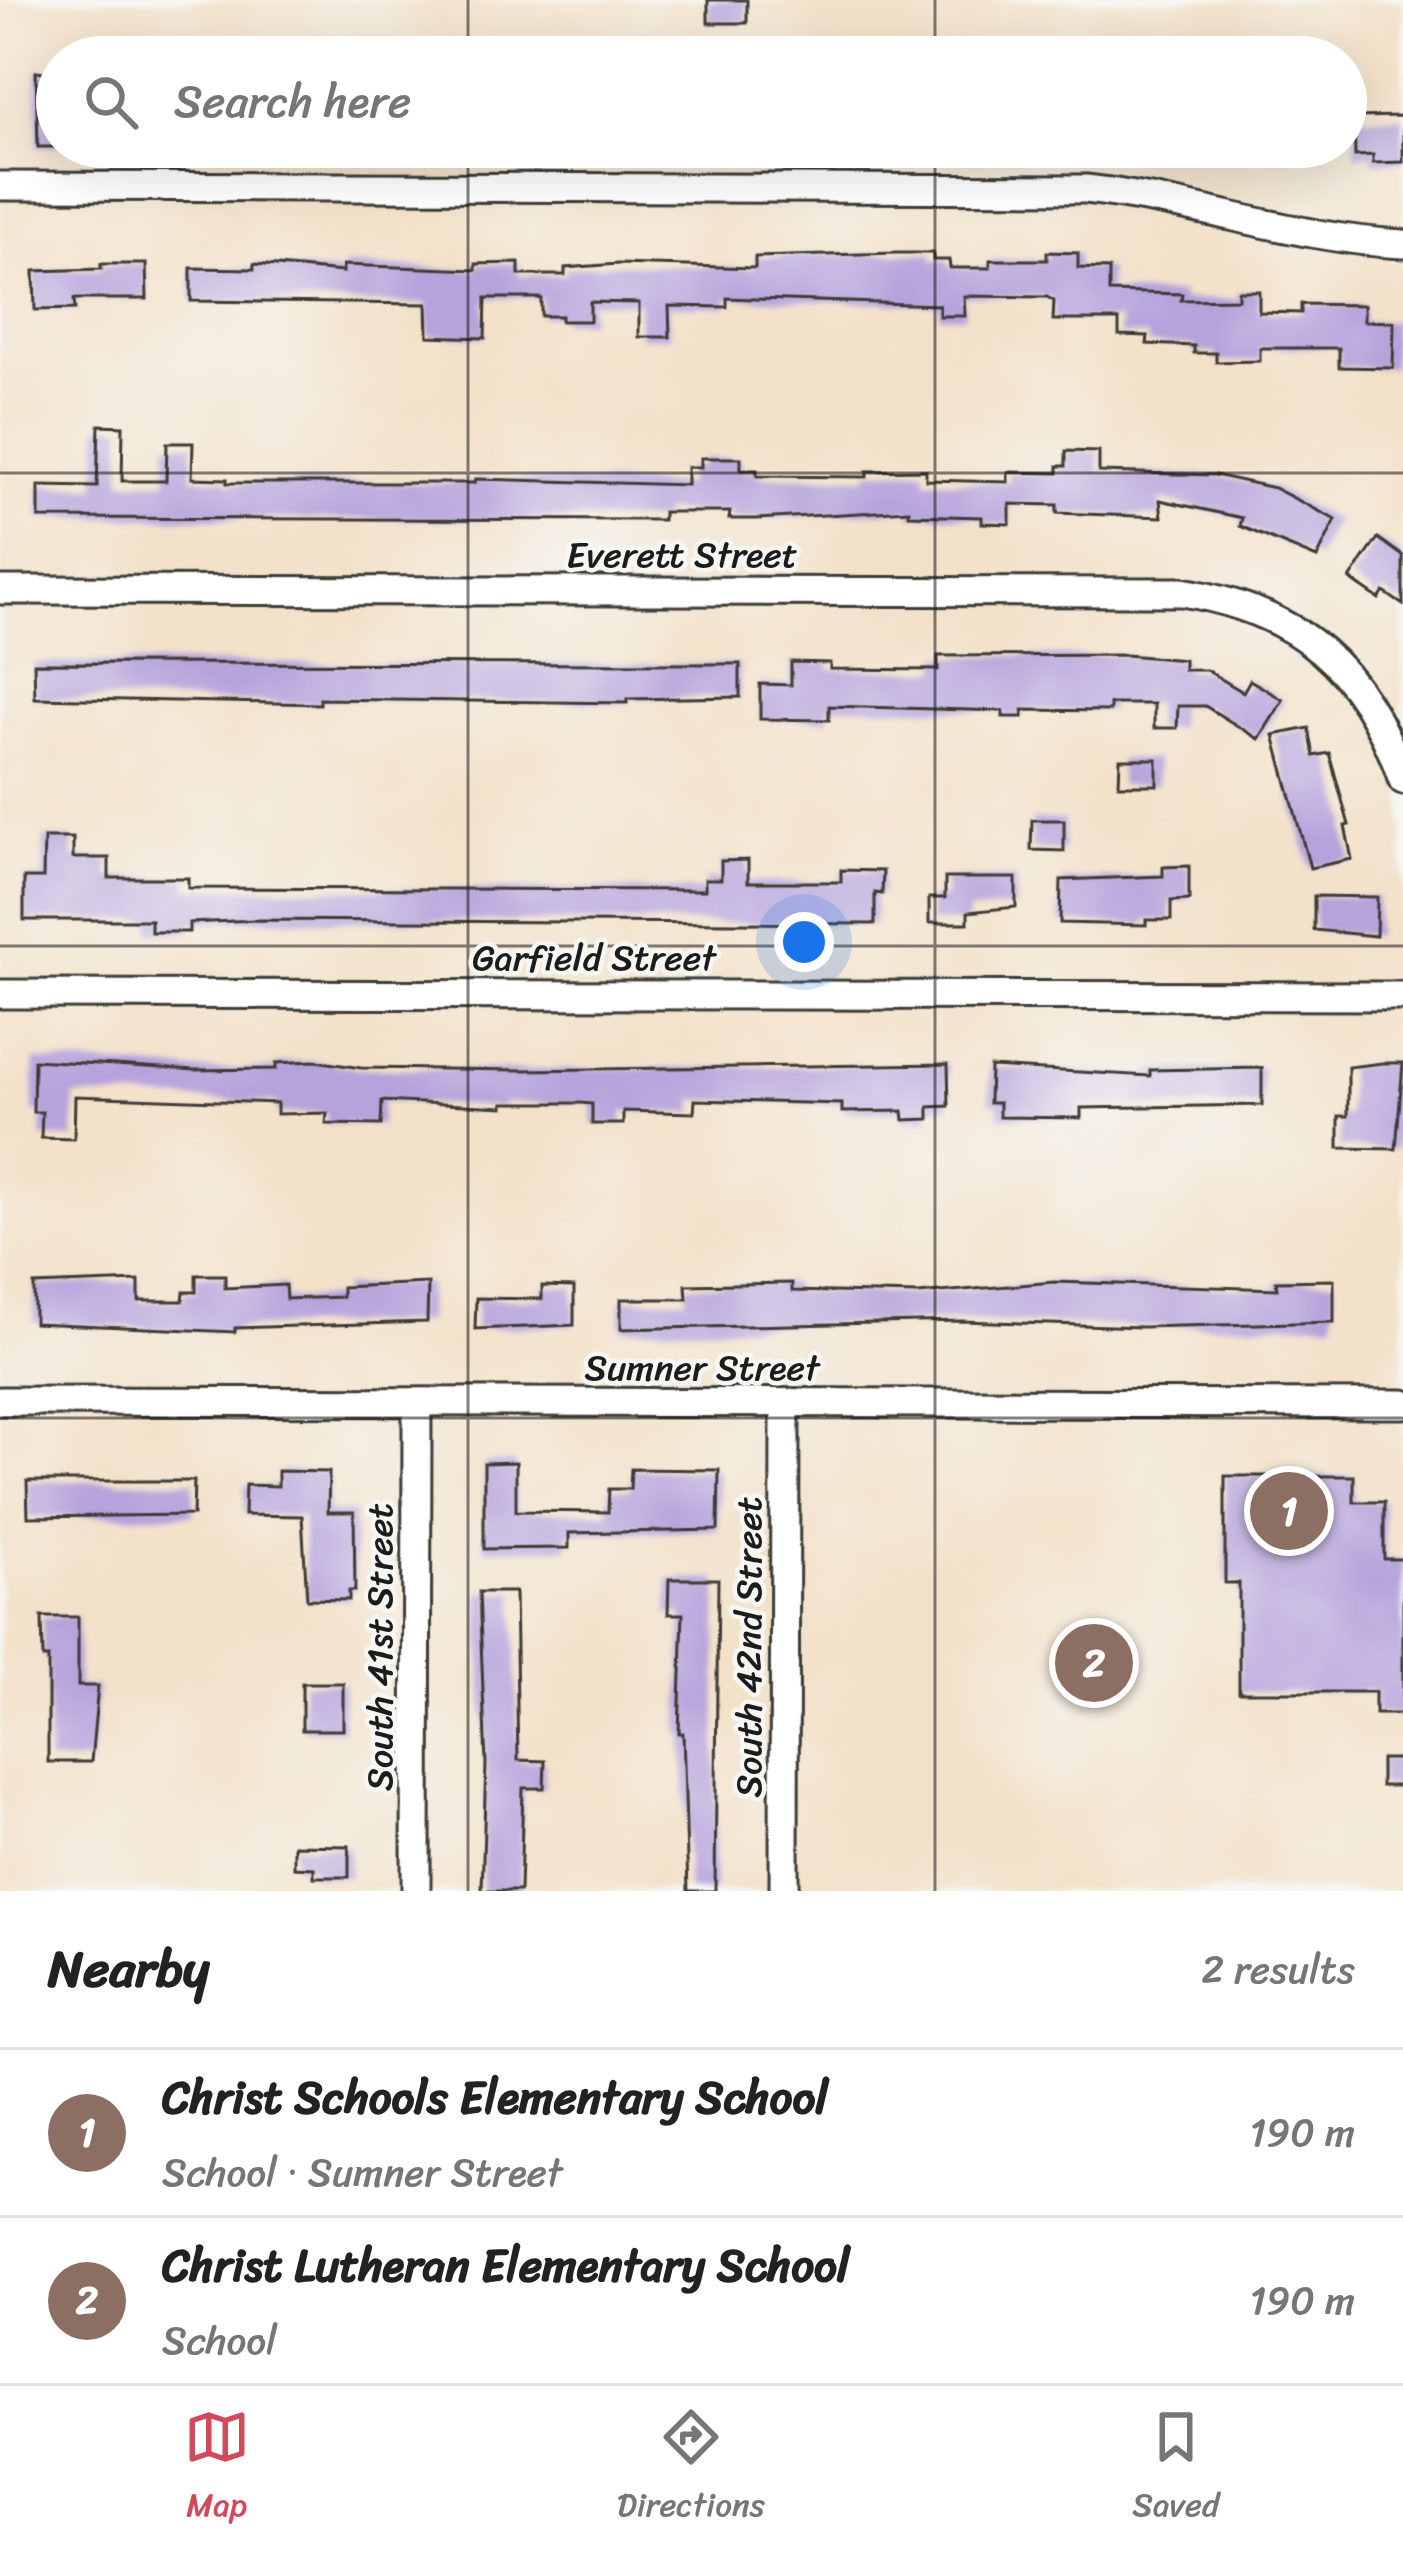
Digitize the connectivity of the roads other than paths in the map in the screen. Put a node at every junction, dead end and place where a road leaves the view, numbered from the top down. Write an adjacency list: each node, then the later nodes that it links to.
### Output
1 (0, 186): 2 (street)
2 (1403, 244)
3 (0, 590): 4 (street, Everett Street)
4 (1403, 780)
5 (0, 994): 6 (street, Garfield Street)
6 (1403, 996)
7 (0, 1401): 8 (street, Sumner Street)
8 (417, 1403): 9 (street, Sumner Street); 11 (street, South 41st Street)
9 (785, 1404): 10 (street, Sumner Street); 12 (street, South 42nd Street)
10 (1403, 1404)
11 (416, 1891)
12 (784, 1891)

